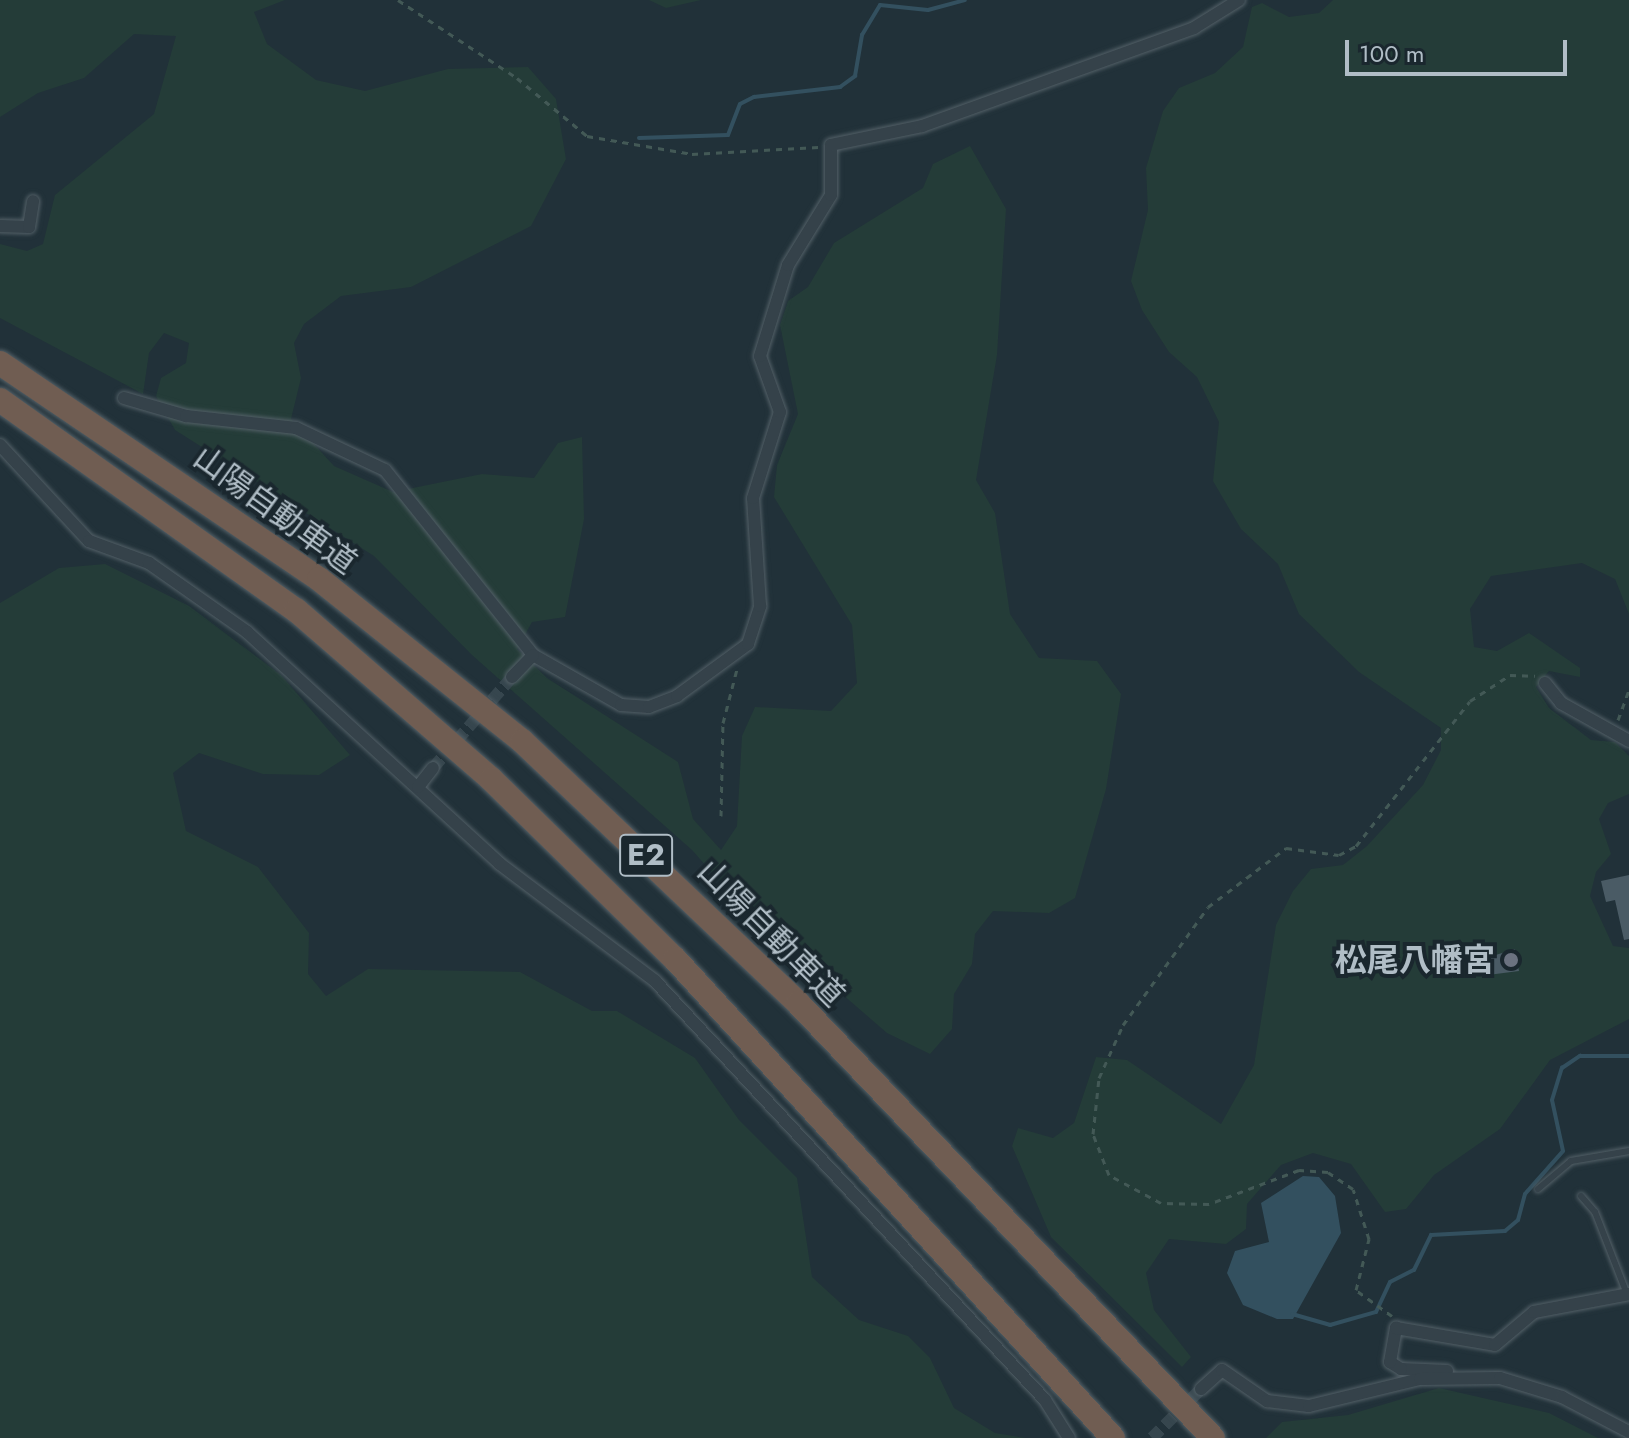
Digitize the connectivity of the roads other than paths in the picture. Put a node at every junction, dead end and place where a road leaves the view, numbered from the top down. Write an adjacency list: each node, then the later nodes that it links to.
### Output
1 (1239, 0): 8 (street)
2 (33, 201): 3 (street)
3 (0, 226)
4 (0, 363): 23 (highway, 山陽自動車道 / E2)
5 (124, 398): 8 (street)
6 (0, 400): 22 (highway, 山陽自動車道 / E2)
7 (0, 445): 13 (street)
8 (533, 655): 9 (street)
9 (512, 677)
10 (1545, 683): 11 (street)
11 (1629, 741)
12 (433, 768): 13 (street)
13 (418, 787): 21 (street)
14 (1629, 1151): 15 (lane)
15 (1538, 1189)
16 (1581, 1196): 17 (lane)
17 (1628, 1294): 18 (street)
18 (1462, 1375): 19 (street); 20 (street)
19 (1201, 1389)
20 (1629, 1432)
21 (1069, 1438)
22 (1113, 1438)
23 (1213, 1438)

